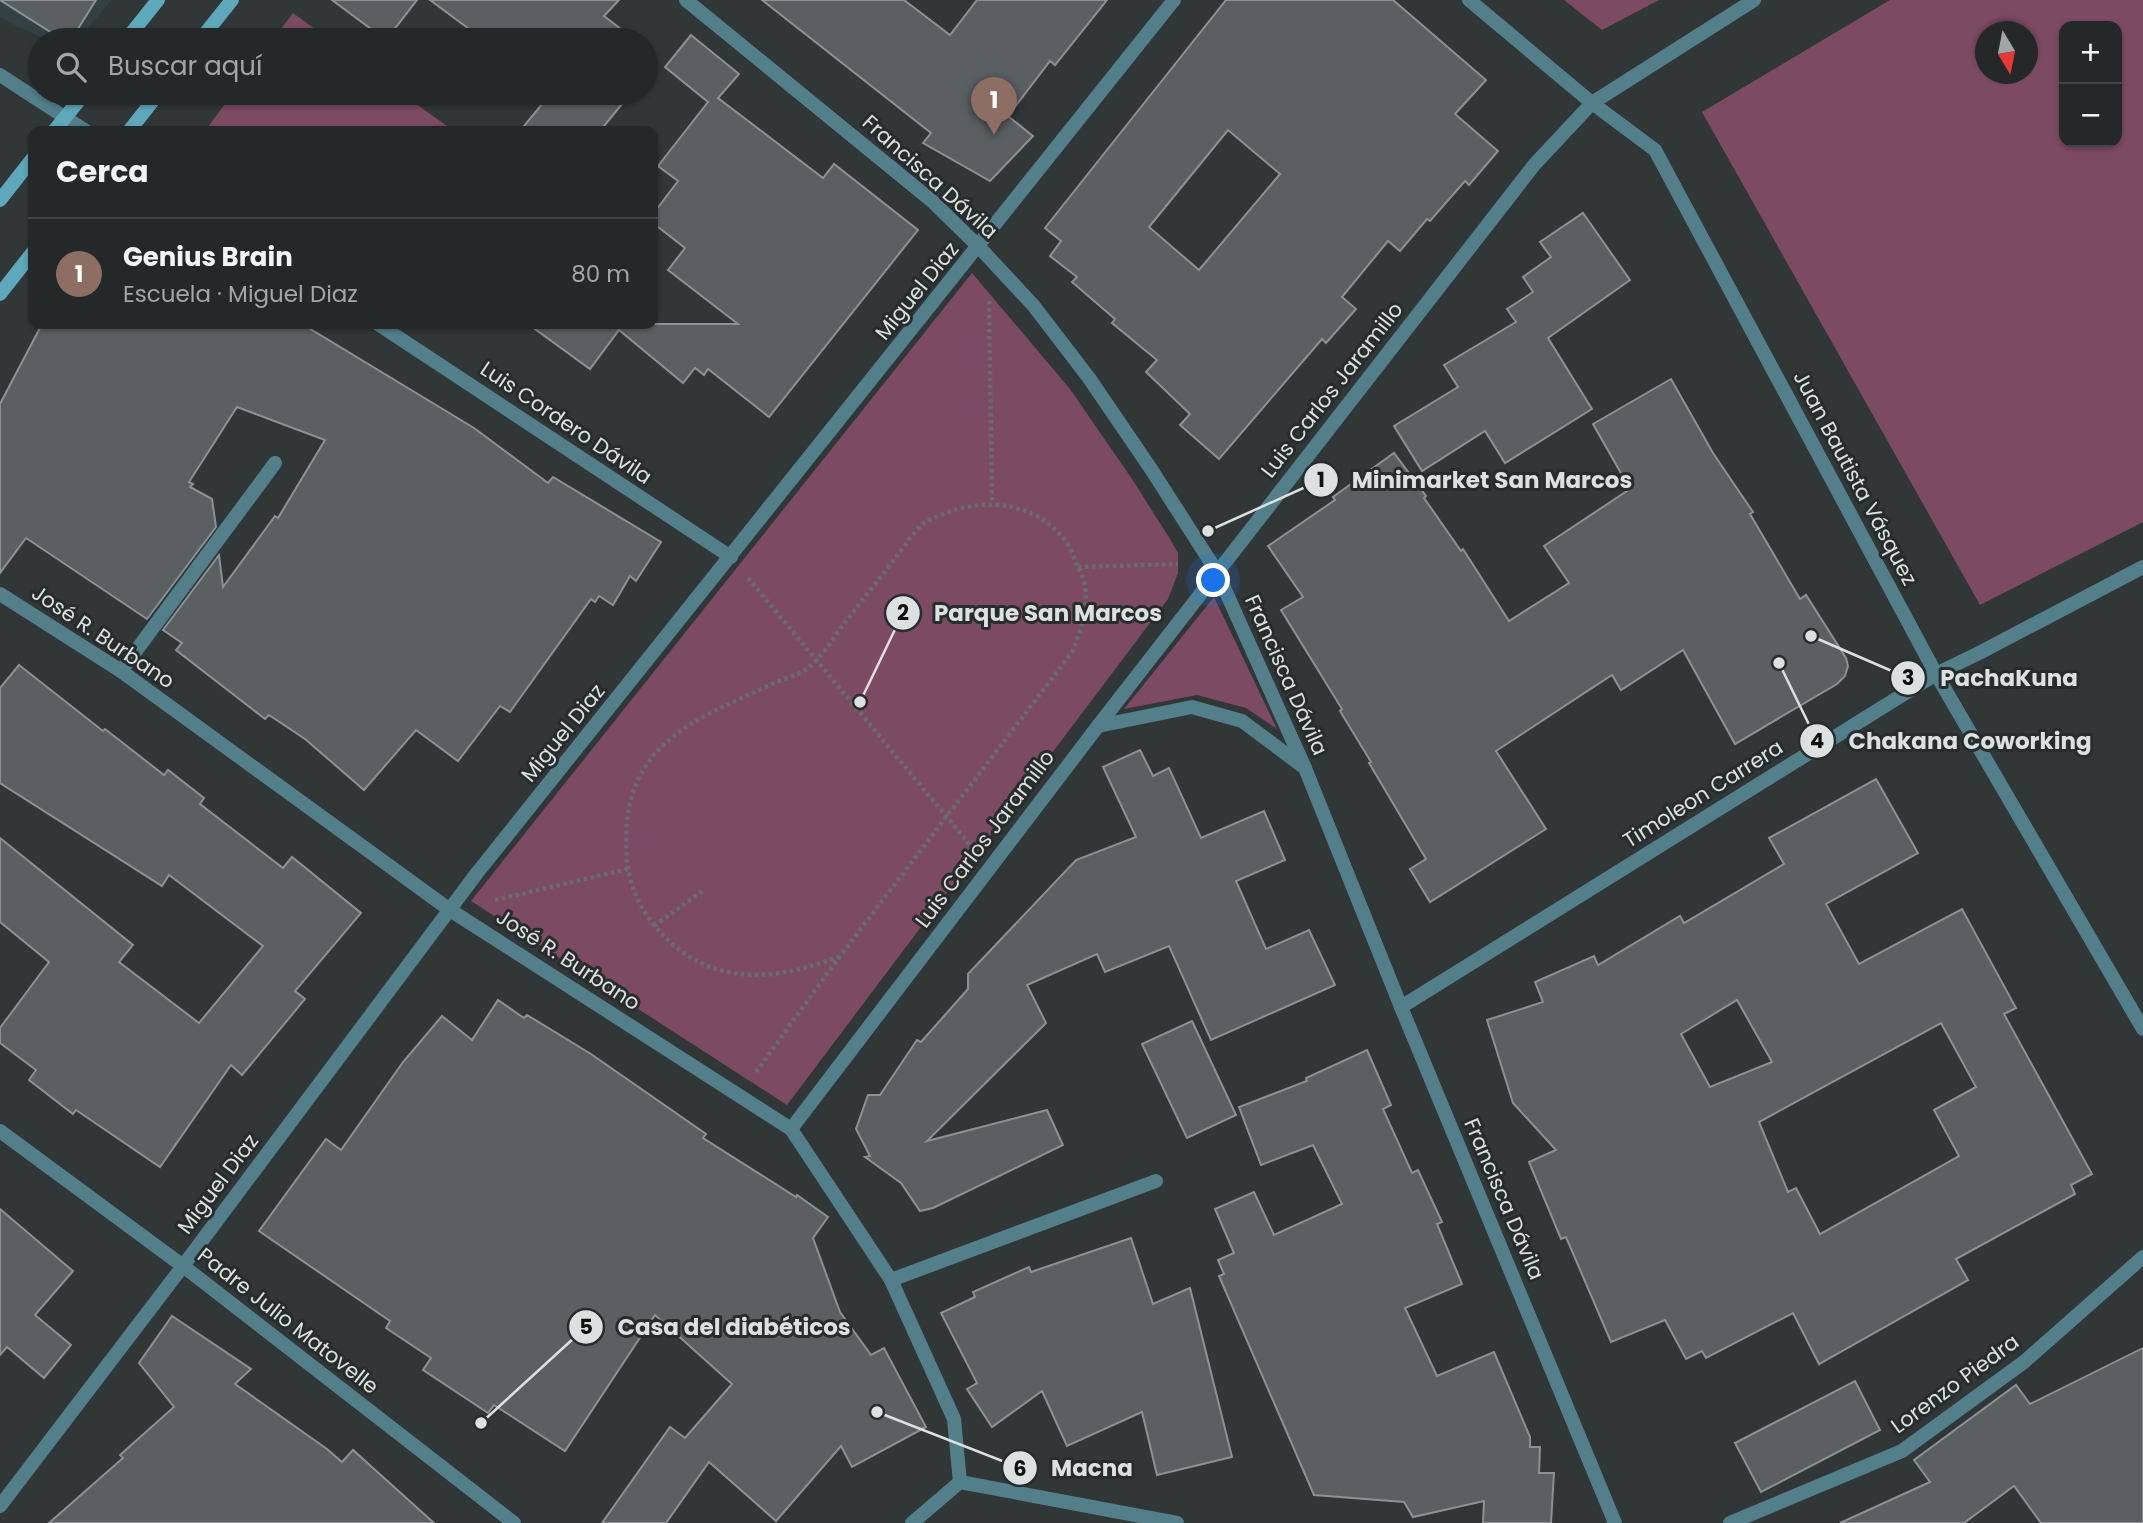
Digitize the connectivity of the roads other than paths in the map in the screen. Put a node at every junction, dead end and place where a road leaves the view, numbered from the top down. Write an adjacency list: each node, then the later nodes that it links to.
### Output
1 (158, 0): 7 (main road)
2 (232, 0): 8 (main road)
3 (686, 0): 21 (street, Francisca Dávila)
4 (1174, 0): 21 (street, Miguel Diaz)
5 (1469, 0): 11 (street, Juan Bautista Vásquez)
6 (1755, 0): 11 (street, Luis Carlos Jaramillo)
7 (136, 28)
8 (210, 28)
9 (0, 75): 10 (street)
10 (28, 93)
11 (1592, 103): 27 (street, Luis Carlos Jaramillo); 31 (street, Juan Bautista Vásquez)
12 (46, 105): 15 (street)
13 (75, 105): 15 (main road)
14 (150, 105): 18 (main road)
15 (65, 117): 16 (main road); 17 (street)
16 (58, 126)
17 (78, 126)
18 (133, 126)
19 (28, 164): 20 (main road)
20 (0, 200)
21 (984, 252): 26 (street, Miguel Diaz); 27 (street, Francisca Dávila)
22 (28, 258): 23 (main road)
23 (0, 294)
24 (386, 329): 26 (street, Luis Cordero Dávila)
25 (275, 463): 30 (street)
26 (731, 557): 34 (street, Miguel Diaz)
27 (1213, 567): 32 (street, Luis Carlos Jaramillo); 33 (street, Francisca Dávila)
28 (2143, 567): 31 (street, Timoleon Carrera)
29 (0, 594): 30 (street, José R. Burbano)
30 (121, 671): 34 (street, José R. Burbano)
31 (1936, 674): 35 (street, Timoleon Carrera); 36 (street, Juan Bautista Vásquez)
32 (1098, 726): 33 (street); 37 (street, Luis Carlos Jaramillo)
33 (1305, 768): 35 (street, Francisca Dávila)
34 (450, 911): 37 (street, José R. Burbano); 41 (street, Miguel Diaz)
35 (1401, 1007): 48 (street, Francisca Dávila)
36 (2143, 1029)
37 (792, 1129): 42 (street, José R. Burbano)
38 (0, 1131): 41 (street, Padre Julio Matovelle)
39 (1156, 1181): 42 (street)
40 (2143, 1256): 49 (street, Lorenzo Piedra)
41 (183, 1266): 44 (street, Miguel Diaz); 45 (street, Padre Julio Matovelle)
42 (891, 1280): 43 (street, José R. Burbano)
43 (960, 1482): 46 (street); 47 (street)
44 (0, 1506)
45 (514, 1523)
46 (912, 1523)
47 (1177, 1523)
48 (1615, 1523)
49 (1730, 1523)

